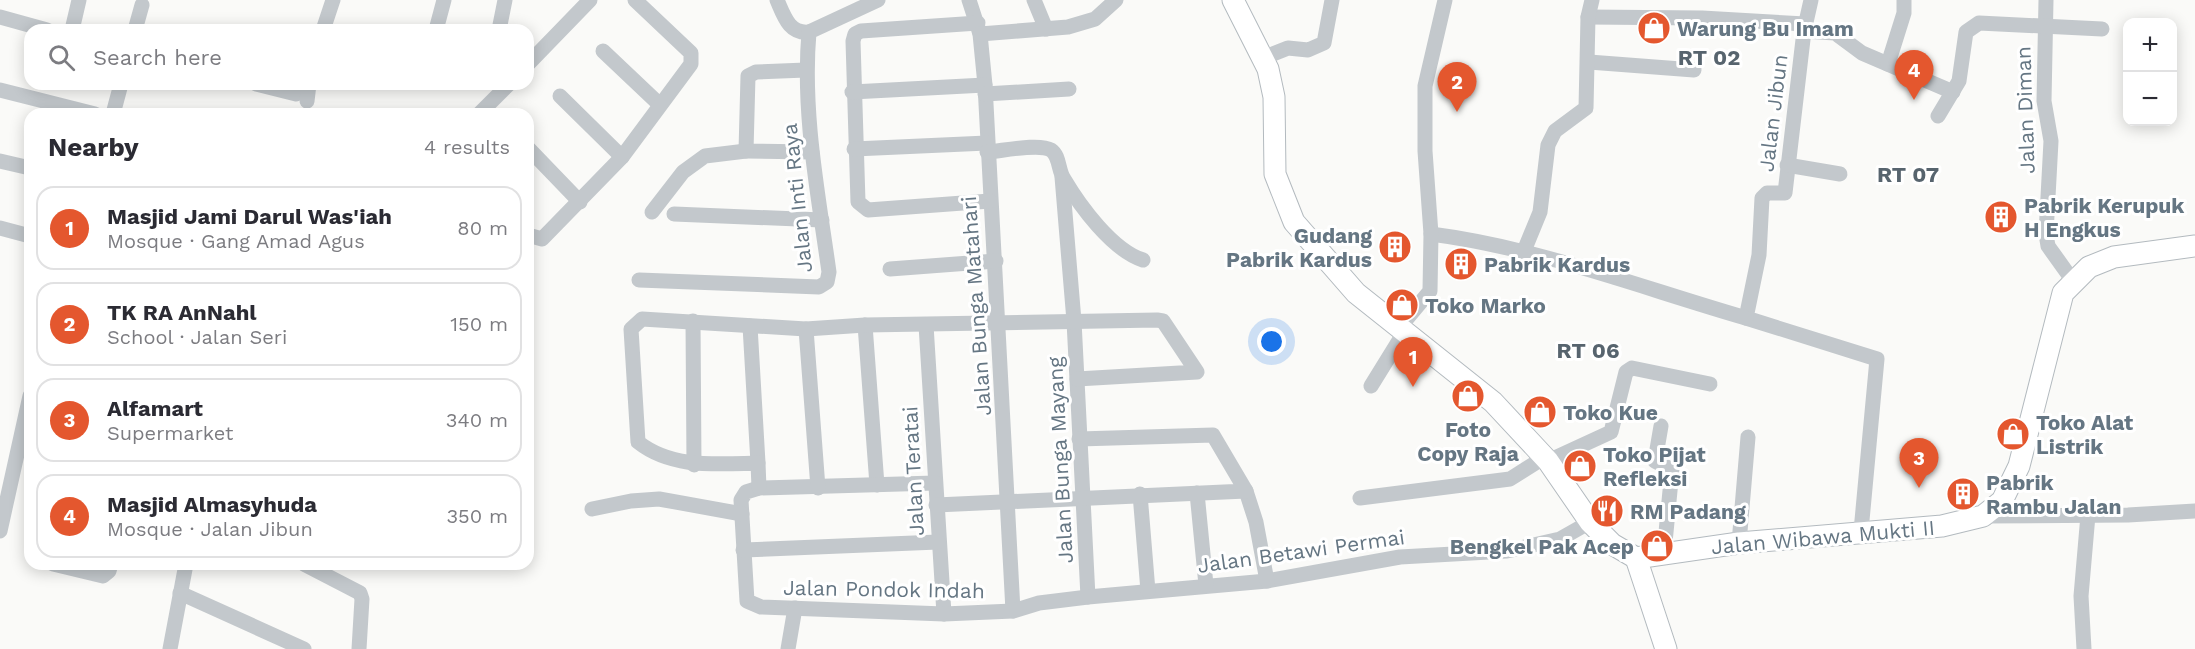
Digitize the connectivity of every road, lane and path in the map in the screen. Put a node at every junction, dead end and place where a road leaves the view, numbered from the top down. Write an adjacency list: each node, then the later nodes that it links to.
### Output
1 (79, 0): 24 (street)
2 (333, 0): 26 (street)
3 (444, 0): 27 (street)
4 (505, 0): 28 (street)
5 (590, 0): 36 (street)
6 (635, 0): 52 (street)
7 (777, 0): 34 (street)
8 (878, 0): 20 (street)
9 (969, 0): 31 (street, Jalan Bunga Matahari)
10 (1034, 0): 32 (street)
11 (1233, 0): 37 (main road)
12 (1332, 0): 37 (street)
13 (1445, 0): 75 (street)
14 (1592, 0): 22 (street)
15 (1811, 0): 30 (street, Jalan Jibun)
16 (1904, 0): 39 (street)
17 (2046, 0): 29 (street, Jalan Diman)
18 (1107, 3): 32 (street)
19 (142, 4): 25 (street)
20 (846, 6): 34 (street)
21 (0, 17): 23 (street)
22 (1588, 17): 30 (street); 38 (street)
23 (25, 24)
24 (73, 24)
25 (137, 24)
26 (325, 24)
27 (438, 24)
28 (500, 24)
29 (2044, 25): 33 (street); 50 (street); 83 (street, Jalan Diman)
30 (1805, 28): 39 (street); 64 (street, Jalan Jibun)
31 (979, 29): 32 (street); 42 (street, Jalan Bunga Matahari); 49 (street)
32 (1046, 29)
33 (2102, 29)
34 (809, 33): 40 (street, Jalan Inti Raya)
35 (603, 51): 52 (street)
36 (534, 58)
37 (1263, 58): 92 (main road)
38 (1589, 62): 41 (street); 78 (street)
39 (1888, 64): 50 (street)
40 (806, 70): 59 (street); 60 (street, Jalan Inti Raya)
41 (1694, 70)
42 (985, 89): 43 (street); 49 (street); 57 (street, Jalan Bunga Matahari)
43 (1069, 89)
44 (0, 90): 53 (street)
45 (119, 90): 54 (street)
46 (276, 90): 47 (street)
47 (306, 90)
48 (503, 90): 55 (street)
49 (852, 92): 58 (street)
50 (1953, 92): 56 (street)
51 (560, 96): 62 (street)
52 (659, 104): 62 (street)
53 (70, 108)
54 (115, 108)
55 (486, 108)
56 (1938, 116)
57 (987, 147): 58 (street); 67 (street); 68 (street, Jalan Bunga Matahari)
58 (854, 148): 68 (street)
59 (746, 151): 60 (street); 70 (street)
60 (812, 152): 72 (street, Jalan Inti Raya)
61 (534, 154): 69 (street)
62 (622, 157): 69 (street)
63 (0, 161): 65 (street)
64 (1787, 165): 66 (street); 84 (street, Jalan Jibun)
65 (24, 167)
66 (1840, 174)
67 (1062, 177): 79 (street); 86 (street, Jalan Bunga Mayang)
68 (990, 201): 80 (street, Jalan Bunga Matahari)
69 (580, 202): 76 (street)
70 (651, 212)
71 (674, 214): 72 (street)
72 (822, 220): 82 (street, Jalan Inti Raya)
73 (0, 228): 74 (street)
74 (24, 234)
75 (1431, 234): 78 (street); 92 (street)
76 (534, 237)
77 (2195, 246): 83 (main road, Jalan Wibawa Mukti II)
78 (1524, 251): 84 (street)
79 (1143, 260)
80 (996, 261): 81 (street); 87 (street, Jalan Bunga Matahari)
81 (890, 269)
82 (639, 280)
83 (2073, 281): 118 (main road, Jalan Wibawa Mukti II)
84 (1746, 318): 121 (street)
85 (693, 321): 90 (street); 102 (street); 102 (street)
86 (1074, 321): 87 (street); 93 (street, Jalan Bunga Mayang); 93 (street)
87 (998, 323): 89 (street); 112 (street, Jalan Bunga Matahari)
88 (865, 325): 89 (street); 91 (street); 104 (street)
89 (926, 325): 103 (street, Jalan Teratai)
90 (750, 326): 91 (street); 101 (street)
91 (806, 329): 106 (street)
92 (1402, 329): 95 (street); 100 (main road)
93 (1077, 379): 99 (street, Jalan Bunga Mayang)
94 (1710, 384): 100 (street)
95 (1371, 386)
96 (24, 423): 120 (street)
97 (1661, 426): 125 (street)
98 (1748, 437): 123 (street)
99 (1079, 439): 107 (street); 110 (street, Jalan Bunga Mayang)
100 (1547, 459): 111 (street); 119 (main road)
101 (758, 463): 102 (street); 105 (street)
102 (694, 465)
103 (935, 483): 104 (street); 113 (street, Jalan Teratai)
104 (878, 485): 106 (street)
105 (759, 488): 106 (street); 116 (street)
106 (818, 488)
107 (1246, 491): 108 (street); 131 (street)
108 (1197, 493): 109 (street); 132 (street)
109 (1140, 494): 110 (street); 133 (street)
110 (1081, 497): 112 (street); 135 (street, Jalan Bunga Mayang)
111 (1360, 498)
112 (1009, 502): 113 (street); 137 (street, Jalan Bunga Matahari)
113 (936, 506): 122 (street, Jalan Teratai)
114 (592, 509): 116 (street)
115 (2195, 511): 117 (street)
116 (742, 514): 124 (street)
117 (2088, 515): 118 (street); 144 (street)
118 (1983, 516): 121 (main road, Jalan Wibawa Mukti II)
119 (1590, 522): 126 (main road); 131 (street, Jalan Betawi Permai)
120 (0, 531)
121 (1861, 531): 123 (main road, Jalan Wibawa Mukti II)
122 (938, 542): 124 (street); 138 (street, Jalan Teratai)
123 (1739, 543): 125 (main road, Jalan Wibawa Mukti II)
124 (743, 550): 136 (street, Jalan Pondok Indah)
125 (1664, 553): 126 (main road, Jalan Wibawa Mukti II)
126 (1636, 558): 143 (main road)
127 (78, 570): 128 (street)
128 (110, 570)
129 (185, 570): 134 (street)
130 (315, 570): 141 (street)
131 (1267, 581): 132 (street, Jalan Betawi Permai)
132 (1206, 585): 133 (street, Jalan Betawi Permai)
133 (1148, 591): 135 (street, Jalan Betawi Permai)
134 (180, 593): 139 (street); 140 (street)
135 (1088, 597): 137 (street, Jalan Betawi Permai)
136 (795, 608): 138 (street, Jalan Pondok Indah); 142 (street)
137 (1013, 611): 138 (street, Jalan Pondok Indah)
138 (944, 614)
139 (170, 649)
140 (304, 649)
141 (359, 649)
142 (788, 649)
143 (1666, 649)
144 (2084, 649)

